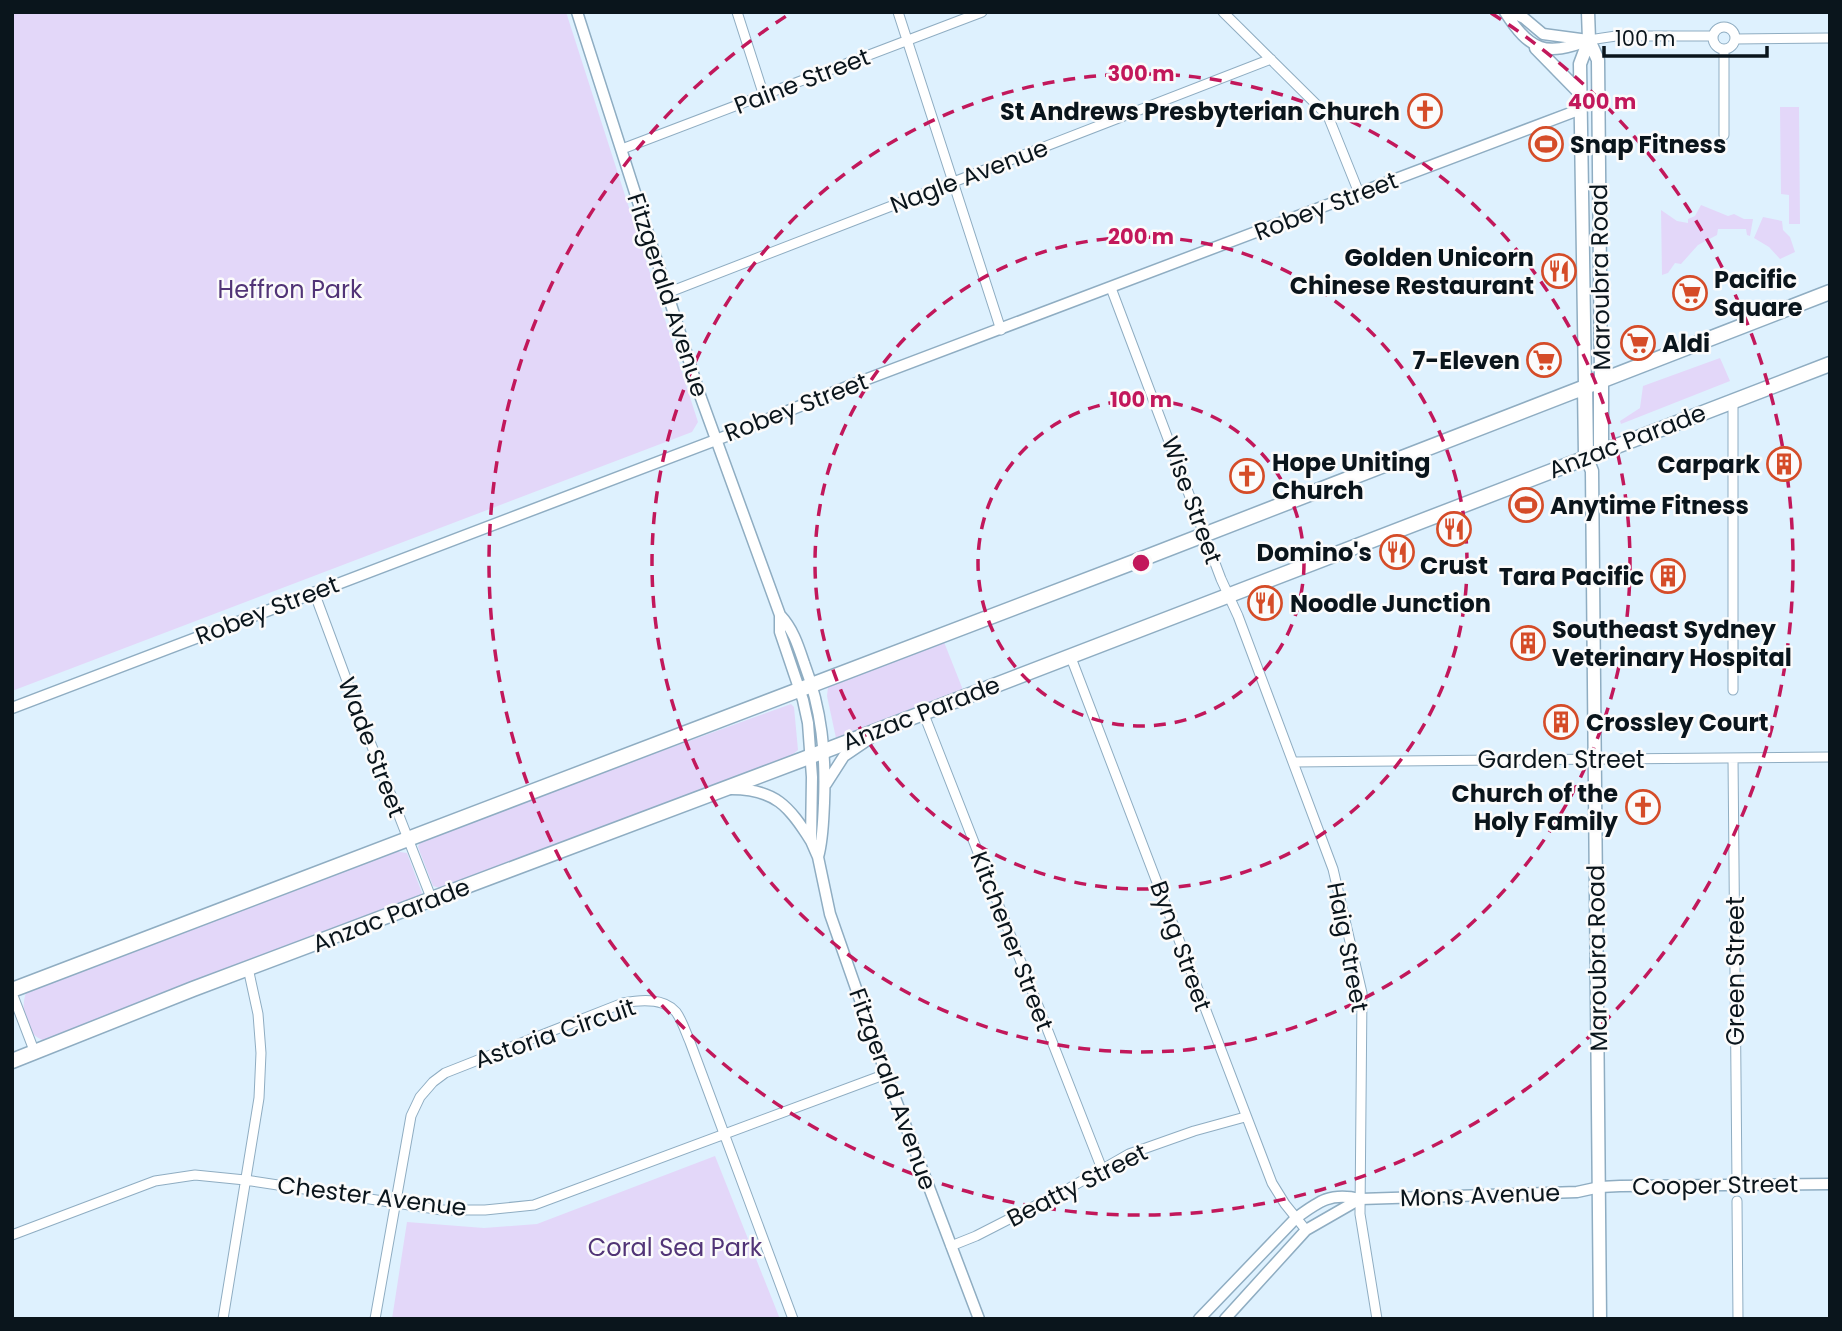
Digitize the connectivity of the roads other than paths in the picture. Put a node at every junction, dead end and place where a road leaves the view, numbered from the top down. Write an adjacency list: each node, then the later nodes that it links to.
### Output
1 (577, 12): 21 (street, Fitzgerald Avenue)
2 (737, 12): 18 (street)
3 (898, 12): 12 (street)
4 (982, 12): 12 (street, Paine Street)
5 (1223, 12): 16 (street)
6 (1505, 12): 14 (street)
7 (1511, 12): 13 (street)
8 (1588, 12): 13 (main road, Maroubra Road)
9 (1713, 36): 11 (street); 13 (street); 15 (street)
10 (1830, 38): 11 (street)
11 (1735, 39): 15 (street)
12 (908, 40): 18 (street, Paine Street); 22 (street)
13 (1589, 40): 14 (street); 17 (main road, Maroubra Road); 29 (main road, Maroubra Road)
14 (1536, 48): 17 (main road)
15 (1724, 48): 20 (street)
16 (1271, 59): 22 (street, Nagle Avenue); 23 (street)
17 (1581, 94): 19 (main road, Maroubra Road)
18 (764, 96): 21 (street, Paine Street)
19 (1581, 109): 23 (street, Robey Street); 30 (main road, Maroubra Road)
20 (1724, 135)
21 (622, 149): 26 (street, Fitzgerald Avenue)
22 (954, 183): 26 (street, Nagle Avenue); 27 (street)
23 (1359, 194): 24 (street, Robey Street)
24 (1111, 288): 27 (street, Robey Street); 36 (street, Wise Street)
25 (1830, 292): 29 (main road)
26 (667, 293): 32 (street, Fitzgerald Avenue)
27 (1001, 330): 32 (street, Robey Street)
28 (1830, 364): 31 (main road, Anzac Parade)
29 (1601, 381): 30 (main road); 33 (main road, Maroubra Road)
30 (1585, 386): 34 (main road, Maroubra Road); 36 (main road)
31 (1733, 400): 33 (main road, Anzac Parade); 41 (street)
32 (715, 439): 37 (street, Robey Street); 40 (street, Fitzgerald Avenue)
33 (1601, 451): 34 (main road, Anzac Parade); 35 (main road, Maroubra Road)
34 (1586, 456): 35 (main road, Maroubra Road); 38 (main road, Anzac Parade)
35 (1592, 471): 48 (main road, Maroubra Road)
36 (1204, 533): 38 (street, Wise Street); 40 (main road)
37 (314, 592): 42 (street, Robey Street); 52 (street, Wade Street)
38 (1228, 594): 39 (main road, Anzac Parade); 49 (street, Haig Street)
39 (1070, 655): 43 (main road, Anzac Parade); 61 (street, Byng Street)
40 (806, 687): 45 (street, Fitzgerald Avenue); 52 (main road)
41 (1734, 690)
42 (12, 708)
43 (923, 712): 44 (main road, Anzac Parade); 63 (street, Kitchener Street)
44 (909, 717): 45 (main road, Anzac Parade); 51 (street)
45 (818, 753): 50 (main road, Anzac Parade); 51 (street, Fitzgerald Avenue); 53 (street, Fitzgerald Avenue)
46 (1830, 757): 47 (street, Garden Street)
47 (1734, 758): 48 (street, Garden Street); 65 (street, Green Street)
48 (1595, 759): 49 (street, Garden Street); 67 (main road, Maroubra Road)
49 (1293, 762): 68 (street, Haig Street)
50 (718, 789): 53 (street); 55 (main road, Anzac Parade)
51 (824, 789): 54 (street, Fitzgerald Avenue)
52 (407, 838): 55 (street, Wade Street); 57 (main road)
53 (811, 841): 54 (street, Fitzgerald Avenue)
54 (818, 857): 60 (street, Fitzgerald Avenue)
55 (432, 900): 56 (main road, Anzac Parade)
56 (248, 968): 58 (main road, Anzac Parade); 64 (street)
57 (12, 991): 58 (street)
58 (35, 1053): 59 (main road, Anzac Parade)
59 (12, 1061)
60 (886, 1074): 62 (street, Chester Avenue); 74 (street, Fitzgerald Avenue)
61 (1245, 1117): 63 (street, Beatty Street); 71 (street, Byng Street)
62 (724, 1135): 70 (street, Chester Avenue); 70 (street, Astoria Circuit); 77 (street, Astoria Circuit)
63 (1102, 1169): 74 (street, Beatty Street)
64 (245, 1180): 70 (street, Chester Avenue); 73 (street, Chester Avenue); 75 (street)
65 (1737, 1184): 66 (street, Cooper Street); 67 (street, Cooper Street)
66 (1830, 1184)
67 (1600, 1186): 68 (street, Mons Avenue); 82 (main road, Maroubra Road)
68 (1360, 1199): 71 (street, Mons Avenue); 72 (street, Mons Avenue); 81 (street, Haig Street)
69 (1737, 1201): 83 (street)
70 (394, 1203): 76 (street, Astoria Circuit)
71 (1296, 1218): 72 (street, Byng Street); 79 (street, Mons Avenue)
72 (1306, 1230): 80 (street, Mons Avenue)
73 (12, 1235)
74 (951, 1246): 78 (street, Fitzgerald Avenue)
75 (223, 1319)
76 (375, 1319)
77 (793, 1319)
78 (979, 1319)
79 (1199, 1319)
80 (1225, 1319)
81 (1377, 1319)
82 (1600, 1319)
83 (1738, 1319)

